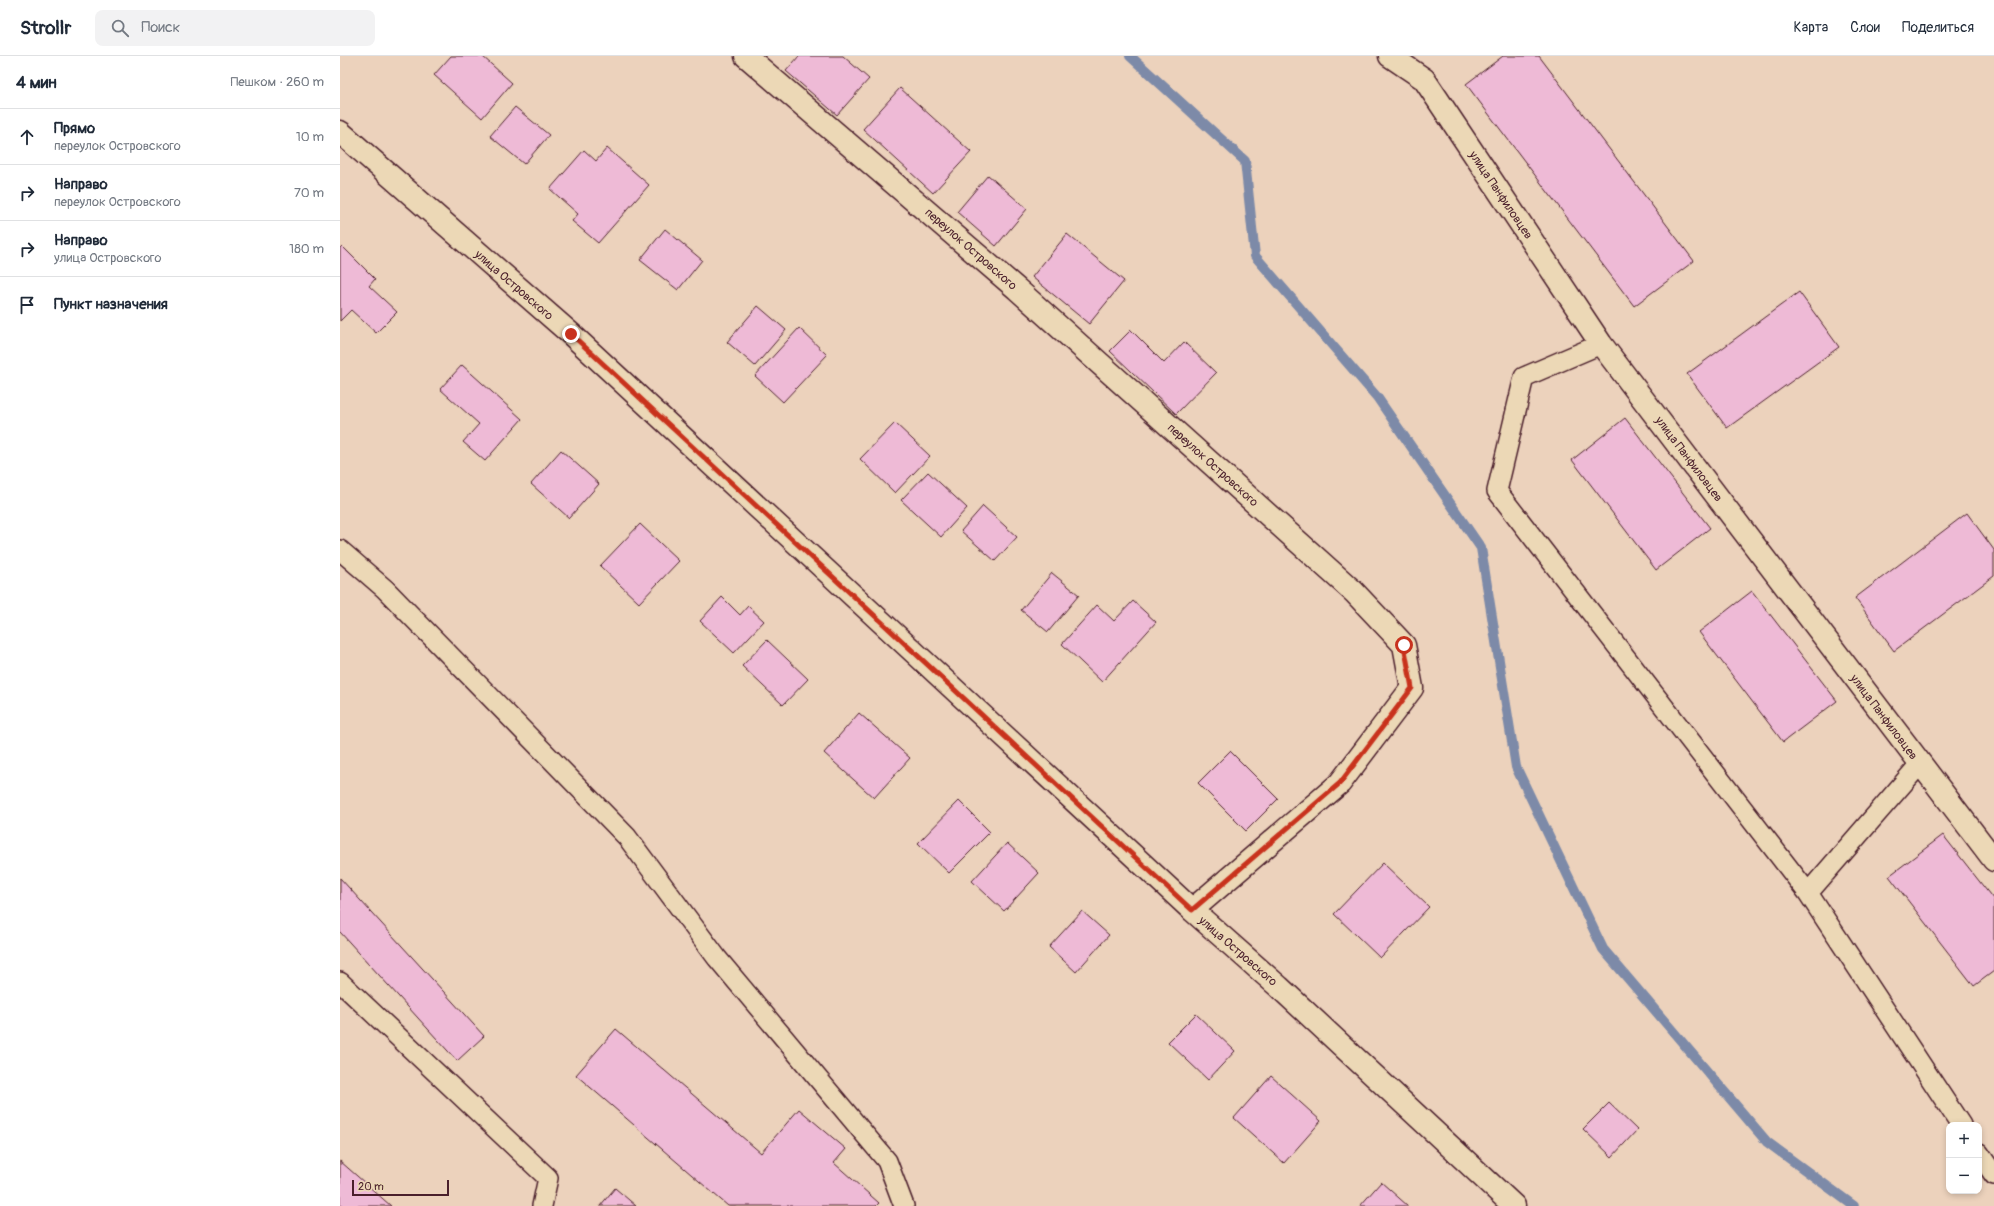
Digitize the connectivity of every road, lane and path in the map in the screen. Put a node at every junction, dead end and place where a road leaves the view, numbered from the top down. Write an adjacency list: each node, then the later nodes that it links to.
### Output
1 (746, 56): 9 (street, переулок Островского)
2 (1390, 56): 4 (street, улица Панфиловцев)
3 (340, 132): 9 (street, улица Островского)
4 (1601, 344): 6 (street, улица Панфиловцев); 8 (lane)
5 (340, 550): 15 (lane)
6 (1920, 764): 7 (street, улица Панфиловцев); 8 (lane)
7 (1994, 860)
8 (1808, 893): 11 (lane)
9 (1192, 910): 16 (street, улица Островского)
10 (340, 982): 14 (lane)
11 (1959, 1122)
12 (1982, 1157): 13 (lane)
13 (1994, 1175)
14 (542, 1206)
15 (904, 1206)
16 (1514, 1206)

